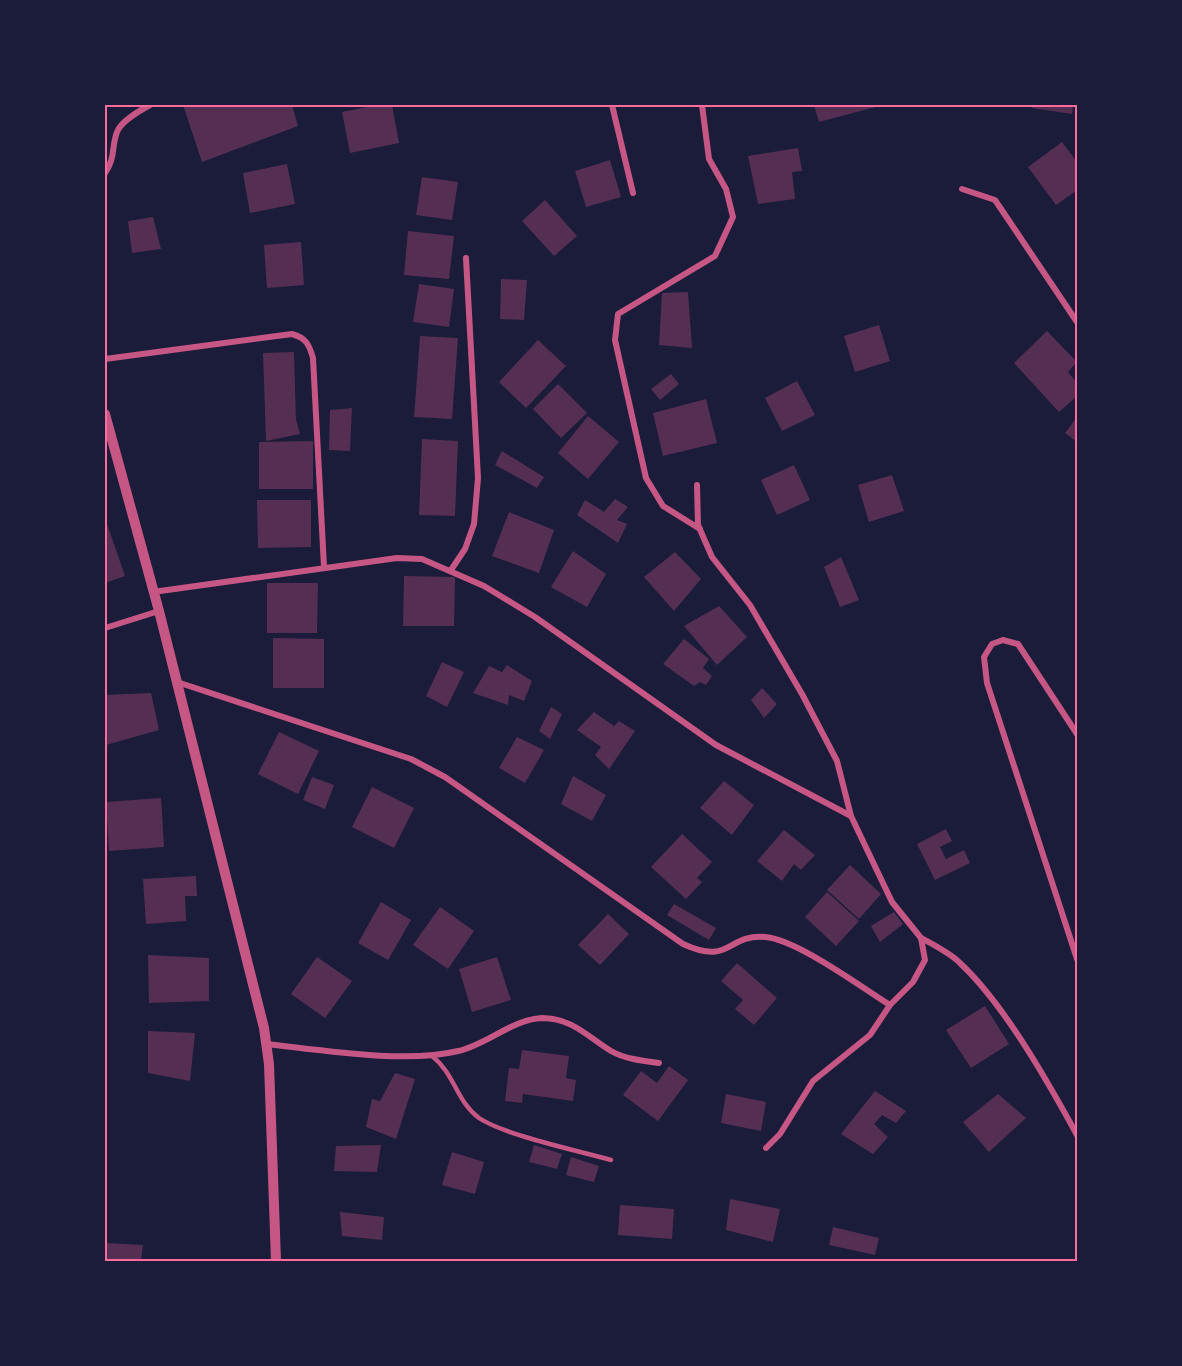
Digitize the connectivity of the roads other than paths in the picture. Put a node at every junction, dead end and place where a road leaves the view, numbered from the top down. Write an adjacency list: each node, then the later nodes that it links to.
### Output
1 (150, 105): 4 (street)
2 (612, 105): 6 (street)
3 (702, 105): 12 (street)
4 (105, 173)
5 (962, 189): 8 (street)
6 (633, 193)
7 (466, 258): 14 (street)
8 (1077, 322)
9 (105, 359): 13 (street)
10 (105, 414): 15 (street)
11 (697, 485): 12 (street)
12 (700, 529): 20 (street)
13 (324, 567): 14 (street); 15 (street)
14 (451, 570): 20 (street)
15 (153, 592): 16 (street)
16 (159, 611): 17 (street); 18 (street)
17 (105, 628)
18 (177, 681): 23 (street); 24 (street)
19 (1077, 734): 22 (street)
20 (851, 816): 21 (street)
21 (921, 938): 23 (street); 27 (street)
22 (1077, 959)
23 (890, 1005): 28 (street)
24 (267, 1044): 25 (street); 30 (street)
25 (432, 1056): 26 (street); 29 (lane)
26 (659, 1064)
27 (1077, 1135)
28 (766, 1148)
29 (611, 1160)
30 (276, 1261)

